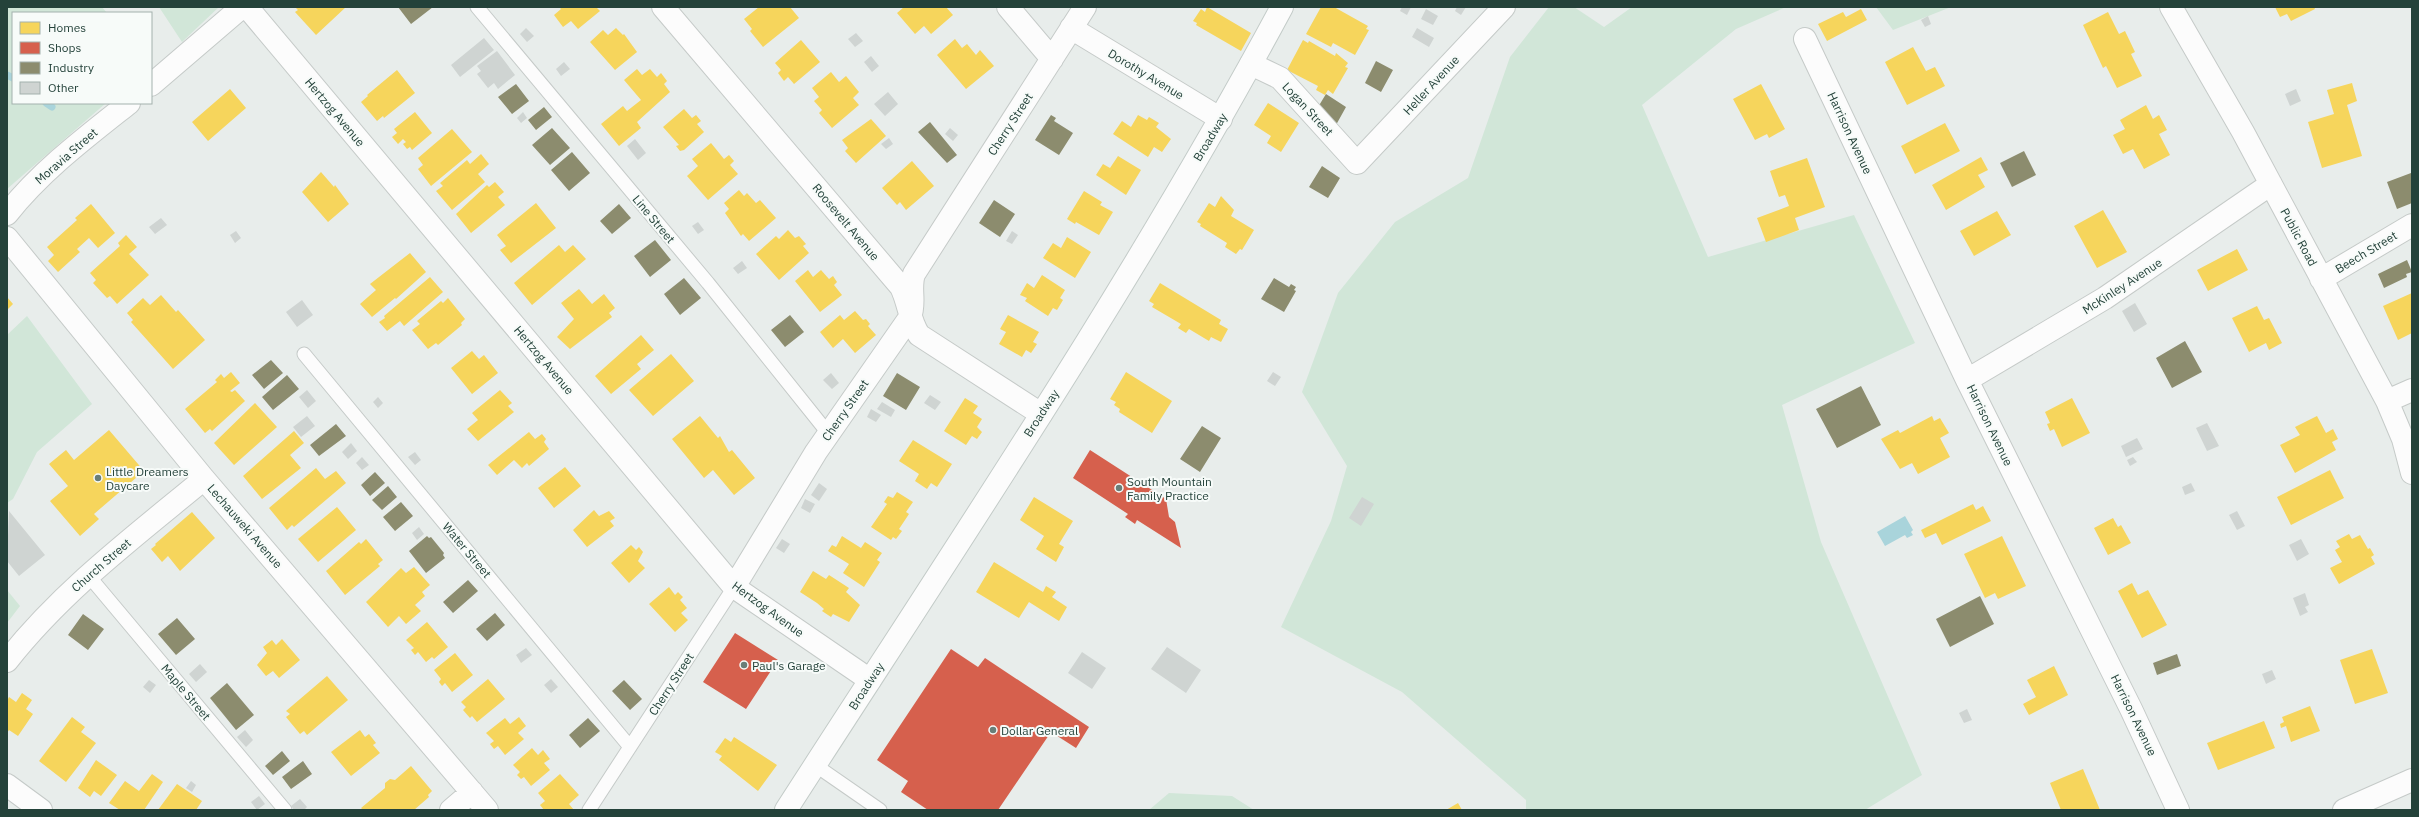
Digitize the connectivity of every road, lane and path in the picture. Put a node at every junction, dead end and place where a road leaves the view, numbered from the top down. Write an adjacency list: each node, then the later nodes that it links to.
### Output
1 (242, 7): 14 (street)
2 (247, 7): 33 (street, Hertzog Avenue)
3 (477, 7): 29 (lane, Line Street)
4 (664, 7): 23 (street, Roosevelt Avenue)
5 (1008, 7): 12 (street)
6 (1085, 7): 10 (street, Cherry Street)
7 (1282, 7): 13 (street, Broadway)
8 (1504, 7): 17 (street, Heller Avenue)
9 (2171, 7): 18 (street, Public Road)
10 (1071, 28): 12 (street, Cherry Street); 16 (street, Dorothy Avenue)
11 (1805, 39): 25 (street, Harrison Avenue)
12 (1052, 59): 23 (street, Cherry Street)
13 (1251, 64): 16 (street, Broadway); 17 (street, Logan Street)
14 (152, 84)
15 (128, 104): 19 (street, Moravia Street)
16 (1222, 119): 28 (street, Broadway)
17 (1358, 163)
18 (2271, 184): 22 (street, Public Road); 25 (street, McKinley Avenue)
19 (7, 214)
20 (2412, 225): 22 (street, Beech Street)
21 (7, 238): 31 (street, Lechauweki Avenue)
22 (2321, 279): 27 (street, Public Road)
23 (910, 317): 28 (street, Roosevelt Avenue); 29 (street, Cherry Street)
24 (304, 354): 36 (lane, Water Street)
25 (1967, 380): 48 (street, Harrison Avenue)
26 (2412, 390): 27 (street)
27 (2387, 400): 30 (street, Public Road)
28 (1041, 414): 35 (street, Broadway)
29 (828, 433): 33 (street, Cherry Street)
30 (2412, 473)
31 (204, 479): 32 (street, Church Street); 40 (street, Lechauweki Avenue)
32 (88, 575): 34 (street, Church Street); 42 (lane, Maple Street)
33 (734, 587): 35 (street, Hertzog Avenue); 36 (lane, Cherry Street)
34 (7, 661)
35 (870, 680): 37 (street, Broadway)
36 (630, 747): 45 (lane, Cherry Street)
37 (815, 765): 46 (street, Broadway); 47 (lane)
38 (2412, 780): 49 (street)
39 (7, 785): 41 (street)
40 (472, 792): 43 (street); 44 (street, Lechauweki Avenue)
41 (41, 810)
42 (285, 810)
43 (451, 810)
44 (487, 810)
45 (588, 810)
46 (786, 810)
47 (880, 810)
48 (2178, 810)
49 (2344, 810)

